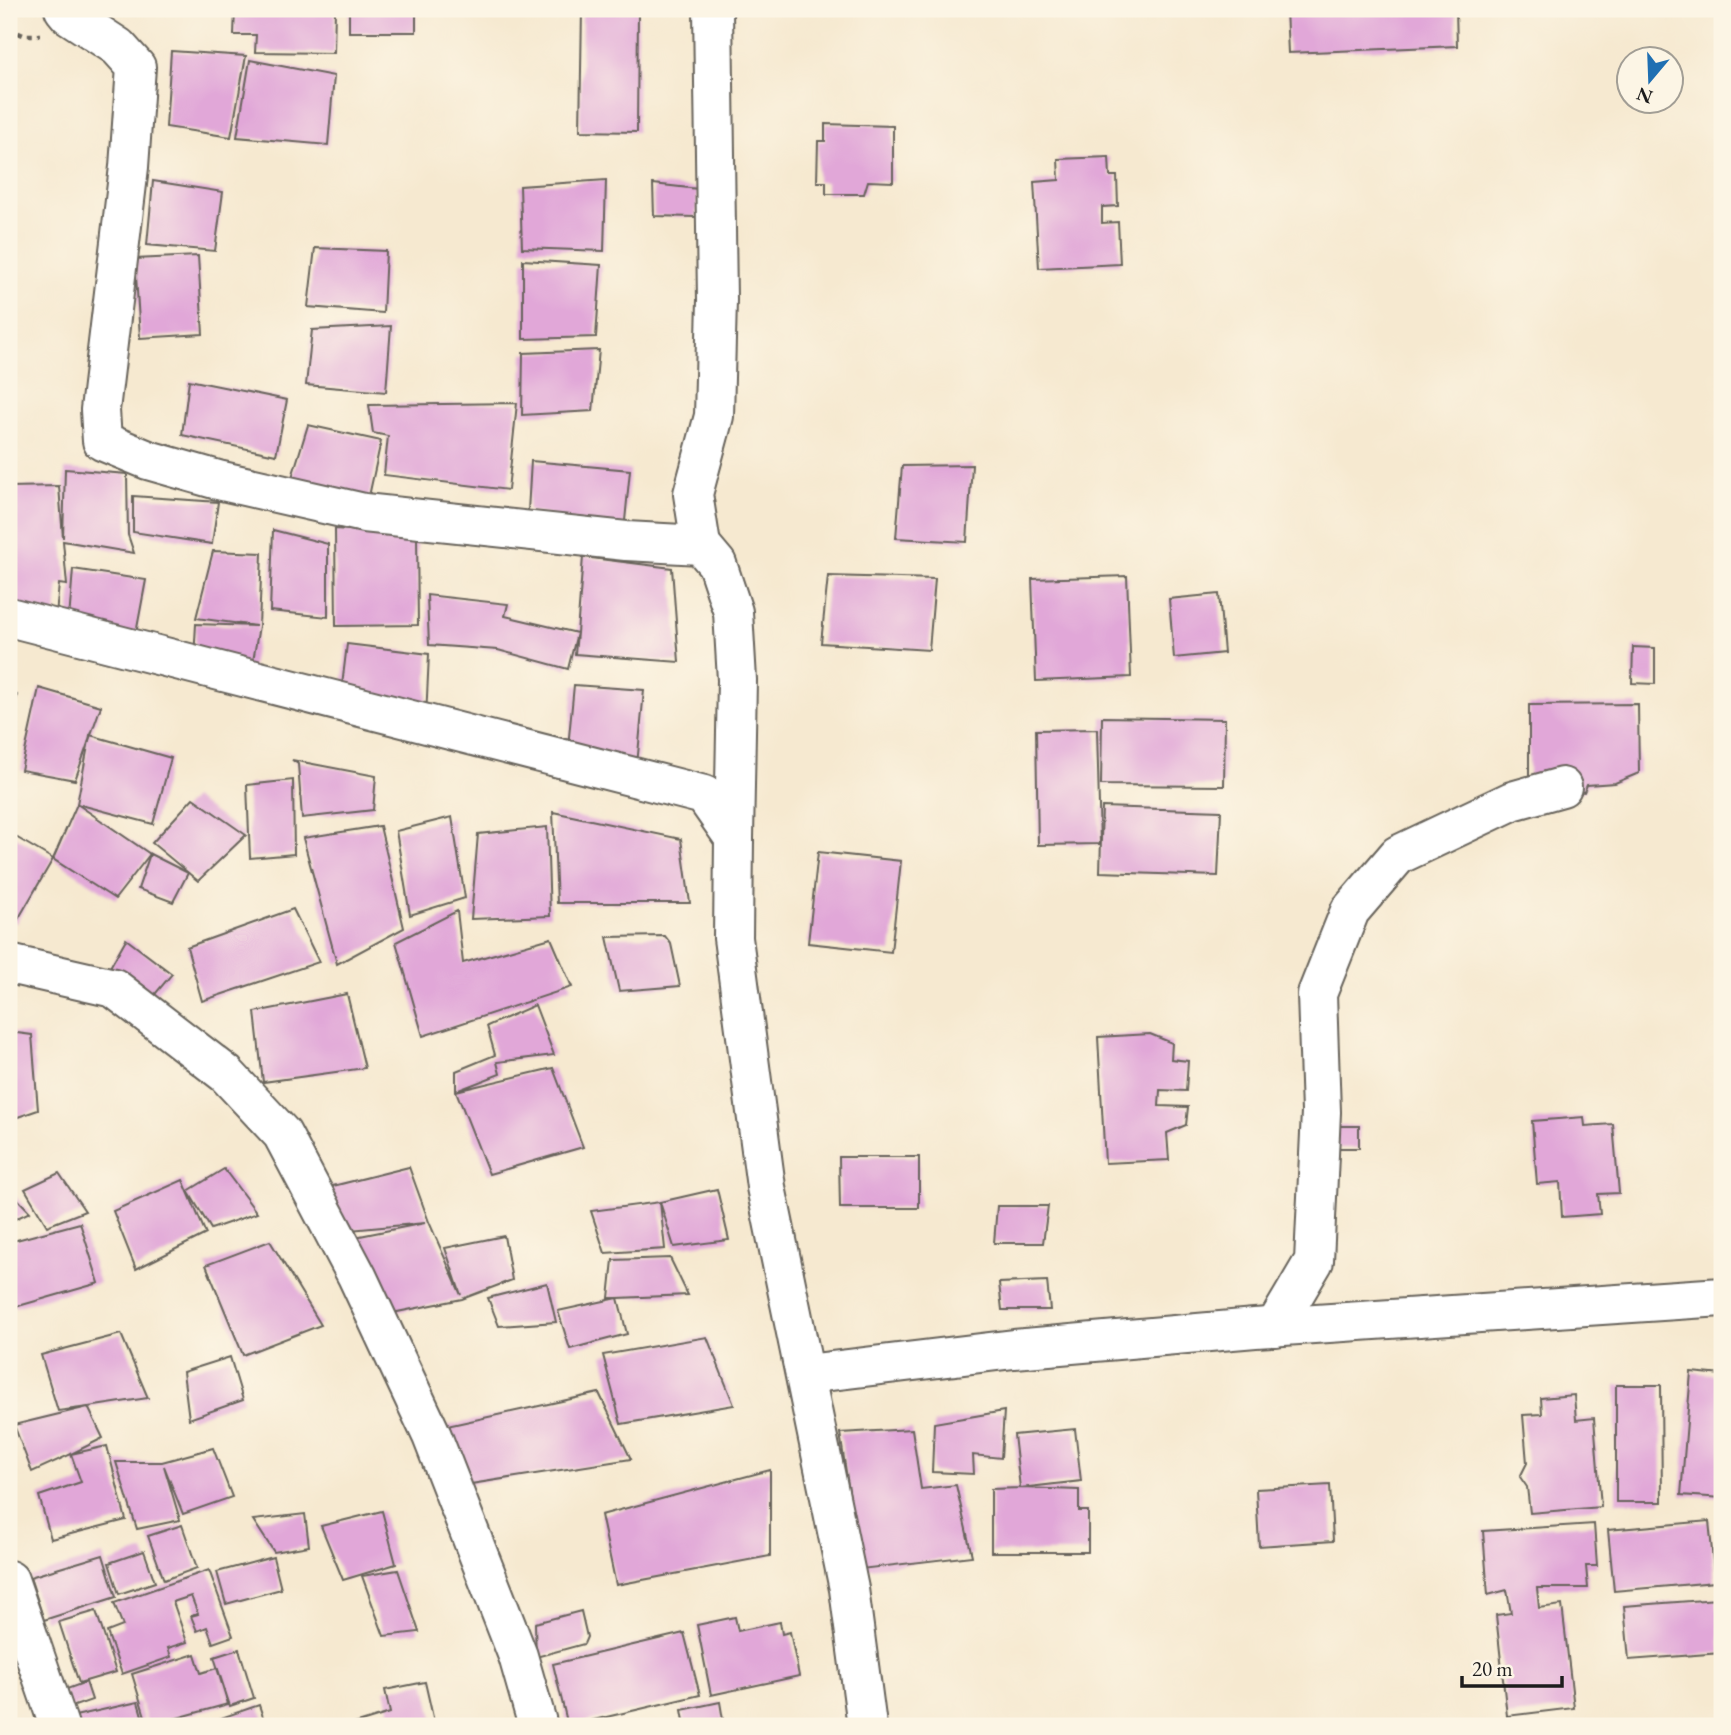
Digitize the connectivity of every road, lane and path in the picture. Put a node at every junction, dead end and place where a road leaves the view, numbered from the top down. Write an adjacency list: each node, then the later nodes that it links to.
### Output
1 (64, 9): 3 (street)
2 (713, 9): 3 (street)
3 (701, 545): 6 (street)
4 (9, 617): 6 (street)
5 (1562, 787): 9 (street)
6 (734, 838): 10 (street)
7 (9, 964): 13 (street)
8 (1722, 1297): 9 (street)
9 (1275, 1327): 10 (street)
10 (806, 1374): 14 (street)
11 (9, 1580): 12 (street)
12 (53, 1724)
13 (538, 1726)
14 (867, 1726)

